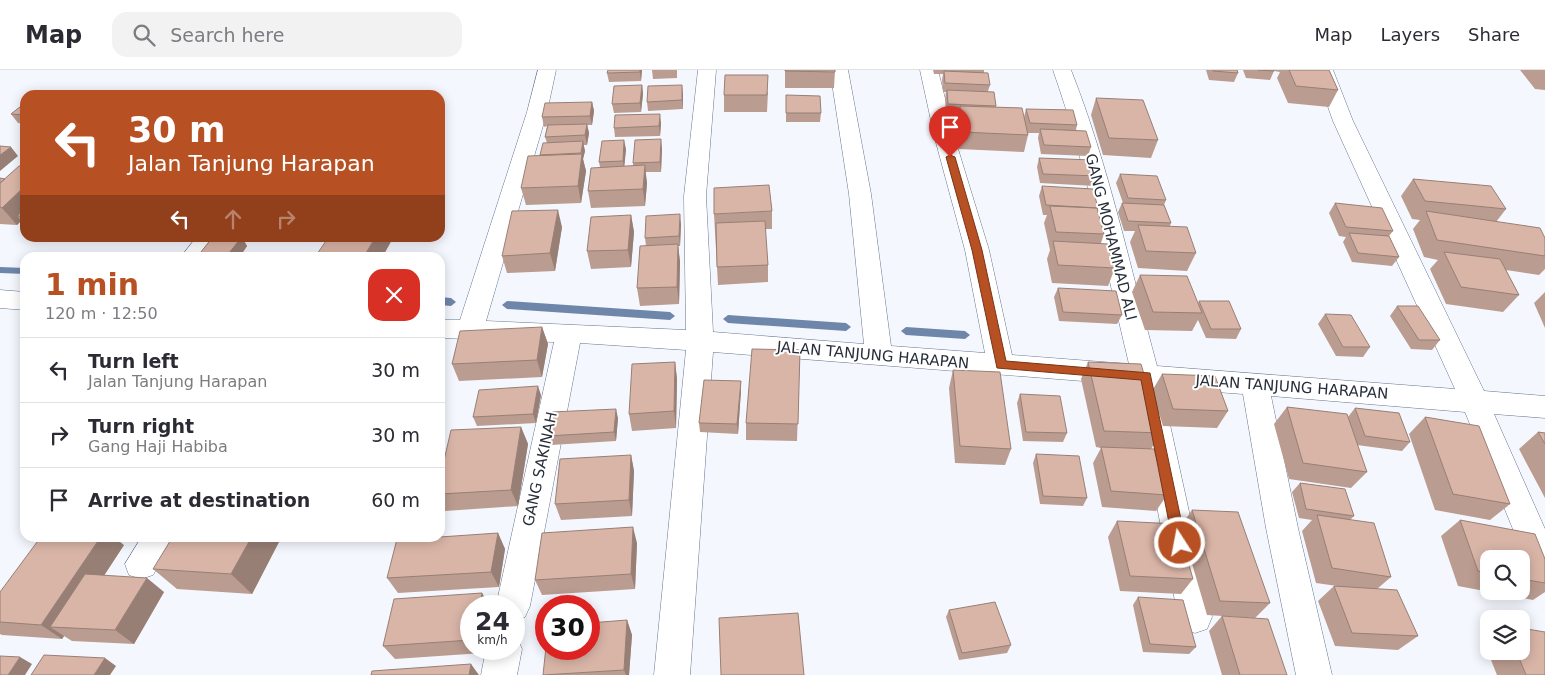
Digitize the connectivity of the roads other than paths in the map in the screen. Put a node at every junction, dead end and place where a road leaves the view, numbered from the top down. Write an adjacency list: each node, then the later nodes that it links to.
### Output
1 (547, 70): 12 (street)
2 (707, 70): 14 (street)
3 (839, 70): 15 (street)
4 (929, 70): 16 (street)
5 (1062, 70): 17 (street, GANG MOHAMMAD ALI)
6 (1324, 70): 19 (street)
7 (205, 242): 8 (street)
8 (197, 252)
9 (0, 299): 10 (street)
10 (20, 301)
11 (445, 329): 12 (street, JALAN TANJUNG HARAPAN)
12 (470, 331): 13 (street, JALAN TANJUNG HARAPAN)
13 (569, 333): 14 (street, JALAN TANJUNG HARAPAN); 24 (street, GANG SAKINAH)
14 (700, 341): 15 (street, JALAN TANJUNG HARAPAN); 28 (street)
15 (879, 355): 16 (street, JALAN TANJUNG HARAPAN)
16 (1001, 365): 17 (street, JALAN TANJUNG HARAPAN)
17 (1146, 376): 18 (street, JALAN TANJUNG HARAPAN); 25 (street, GANG MOHAMMAD ALI)
18 (1255, 384): 19 (street, JALAN TANJUNG HARAPAN); 29 (street)
19 (1475, 402): 20 (street, JALAN TANJUNG HARAPAN); 23 (street)
20 (1545, 407)
21 (156, 542): 22 (street)
22 (141, 564)
23 (1545, 567)
24 (514, 595)
25 (1194, 617)
26 (502, 660): 27 (street)
27 (499, 675)
28 (672, 675)
29 (1314, 675)

